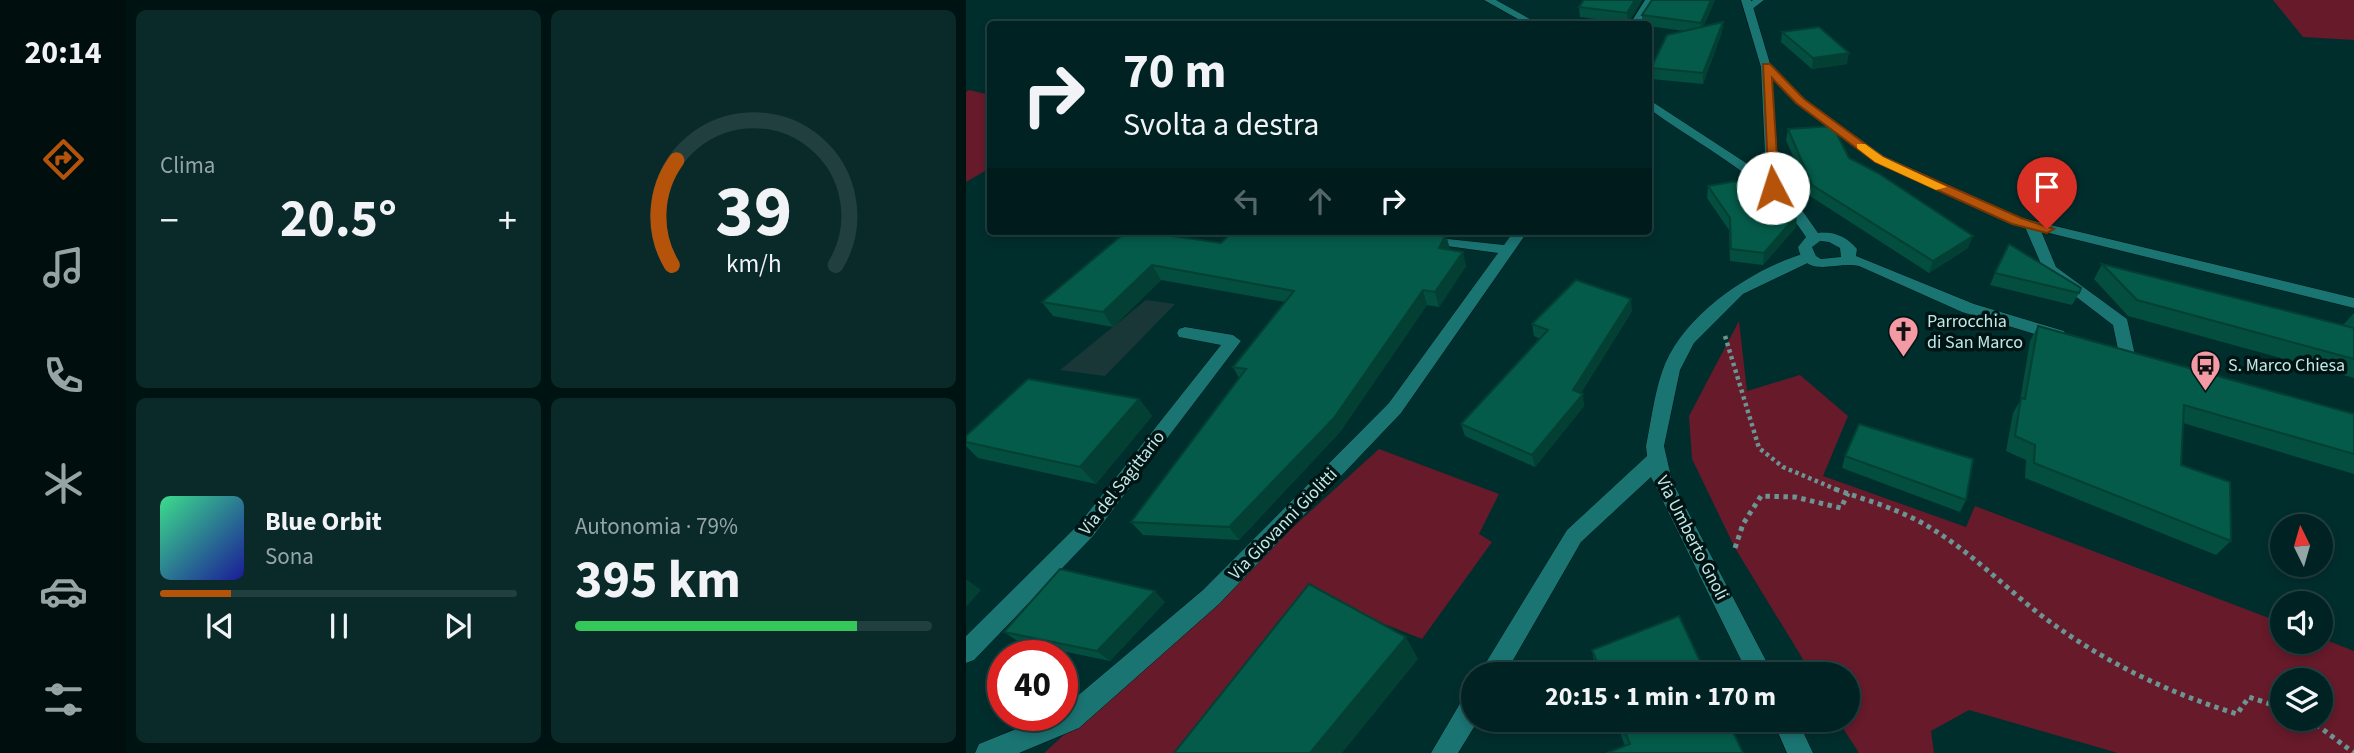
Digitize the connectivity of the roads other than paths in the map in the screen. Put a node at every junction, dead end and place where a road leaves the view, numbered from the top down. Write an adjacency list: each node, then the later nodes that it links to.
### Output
1 (1489, 0): 5 (street)
2 (1650, 0): 6 (street)
3 (1759, 0): 4 (street)
4 (1747, 4): 7 (street)
5 (1528, 21)
6 (1637, 21)
7 (1766, 66): 9 (street); 10 (street)
8 (1652, 105): 9 (street)
9 (1773, 188): 13 (street)
10 (2031, 225): 16 (street); 19 (street)
11 (1518, 235): 14 (street, Via Giovanni Giolitti)
12 (1415, 238): 14 (street)
13 (1811, 248): 15 (street); 15 (street); 20 (street, Via Umberto Gnoli)
14 (1508, 250): 26 (street, Via Giovanni Giolitti)
15 (1848, 259): 18 (street)
16 (2354, 303)
17 (1185, 333): 21 (street, Via del Sagittario)
18 (2075, 340)
19 (2126, 355)
20 (1655, 461): 22 (street); 23 (street, Via Umberto Gnoli)
21 (966, 652)
22 (1498, 662)
23 (1755, 662)
24 (1461, 725): 27 (street)
25 (1790, 732): 28 (street)
26 (988, 753)
27 (1444, 753)
28 (1800, 753)

